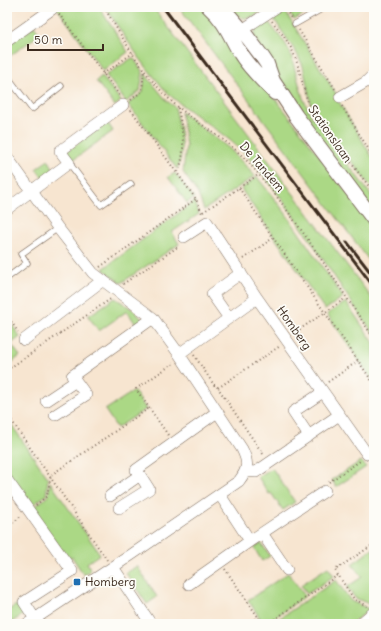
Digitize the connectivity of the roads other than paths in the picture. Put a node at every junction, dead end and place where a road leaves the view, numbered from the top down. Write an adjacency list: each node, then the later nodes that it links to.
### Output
1 (209, 7): 7 (street, Stationslaan)
2 (222, 7): 7 (street, Stationslaan)
3 (277, 7): 7 (street)
4 (325, 7): 6 (lane)
5 (55, 11): 8 (street)
6 (295, 24)
7 (237, 34): 19 (street, Stationslaan)
8 (7, 41)
9 (374, 74): 12 (street)
10 (7, 76): 11 (lane)
11 (61, 86)
12 (340, 97)
13 (125, 104): 15 (street)
14 (7, 157): 17 (street)
15 (69, 163): 16 (lane); 17 (street)
16 (131, 184)
17 (32, 190): 18 (street); 20 (street)
18 (7, 209)
19 (374, 220)
20 (58, 228): 23 (lane); 24 (street)
21 (184, 237): 22 (street, Homberg)
22 (238, 269): 25 (street, Homberg); 27 (street)
23 (7, 278)
24 (103, 280): 26 (street); 28 (street)
25 (257, 298): 27 (street); 31 (street, Homberg)
26 (153, 318): 29 (street); 30 (street)
27 (229, 318): 29 (street)
28 (24, 340)
29 (180, 356): 33 (street)
30 (76, 381): 32 (street); 34 (street)
31 (321, 390): 35 (street, Homberg); 36 (street)
32 (46, 402)
33 (218, 412): 38 (street); 39 (street)
34 (55, 415)
35 (339, 415): 36 (street); 37 (street, Homberg)
36 (309, 436): 38 (street)
37 (364, 456)
38 (246, 471): 42 (street)
39 (140, 475): 43 (street); 44 (street)
40 (7, 480): 51 (street)
41 (325, 491): 45 (street)
42 (220, 495): 46 (street); 47 (street)
43 (110, 496)
44 (119, 508)
45 (262, 533): 46 (street); 48 (street)
46 (250, 541): 49 (street)
47 (113, 567): 51 (street); 52 (street)
48 (287, 570)
49 (189, 584)
50 (371, 609): 53 (street)
51 (31, 622)
52 (151, 624)
53 (360, 624)

